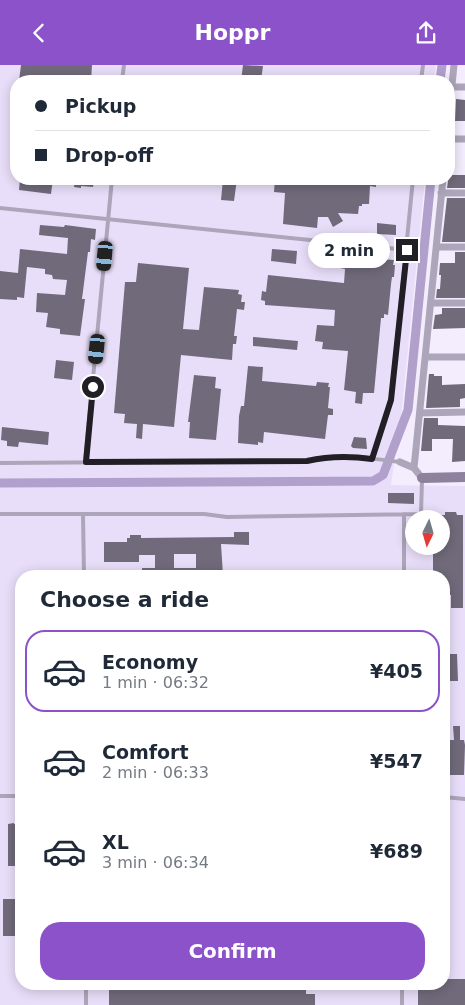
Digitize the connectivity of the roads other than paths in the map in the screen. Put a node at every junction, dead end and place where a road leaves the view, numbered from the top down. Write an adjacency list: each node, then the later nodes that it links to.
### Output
1 (112, 185): 7 (lane)
2 (412, 185): 10 (lane)
3 (443, 185): 4 (street)
4 (442, 193): 5 (street); 8 (street)
5 (465, 193)
6 (0, 208): 7 (lane)
7 (109, 219): 10 (lane); 18 (lane)
8 (437, 247): 9 (street); 11 (street)
9 (465, 247)
10 (407, 250): 17 (lane)
11 (431, 303): 12 (street); 13 (street)
12 (465, 303)
13 (426, 357): 14 (street); 16 (street)
14 (465, 357)
15 (465, 412): 16 (street)
16 (420, 413): 21 (street)
17 (372, 459): 18 (lane); 20 (lane)
18 (86, 462): 19 (lane)
19 (0, 463)
20 (400, 463): 21 (street)
21 (414, 468): 23 (street)
22 (465, 477): 23 (street)
23 (422, 478): 26 (lane)
24 (0, 514): 25 (lane)
25 (82, 514): 26 (lane); 27 (lane)
26 (404, 514): 28 (lane)
27 (84, 570)
28 (404, 570)
29 (0, 796): 30 (lane)
30 (15, 796)
31 (450, 798): 32 (lane)
32 (465, 799)
33 (86, 990): 35 (lane)
34 (402, 990): 36 (lane)
35 (86, 1005)
36 (402, 1005)

